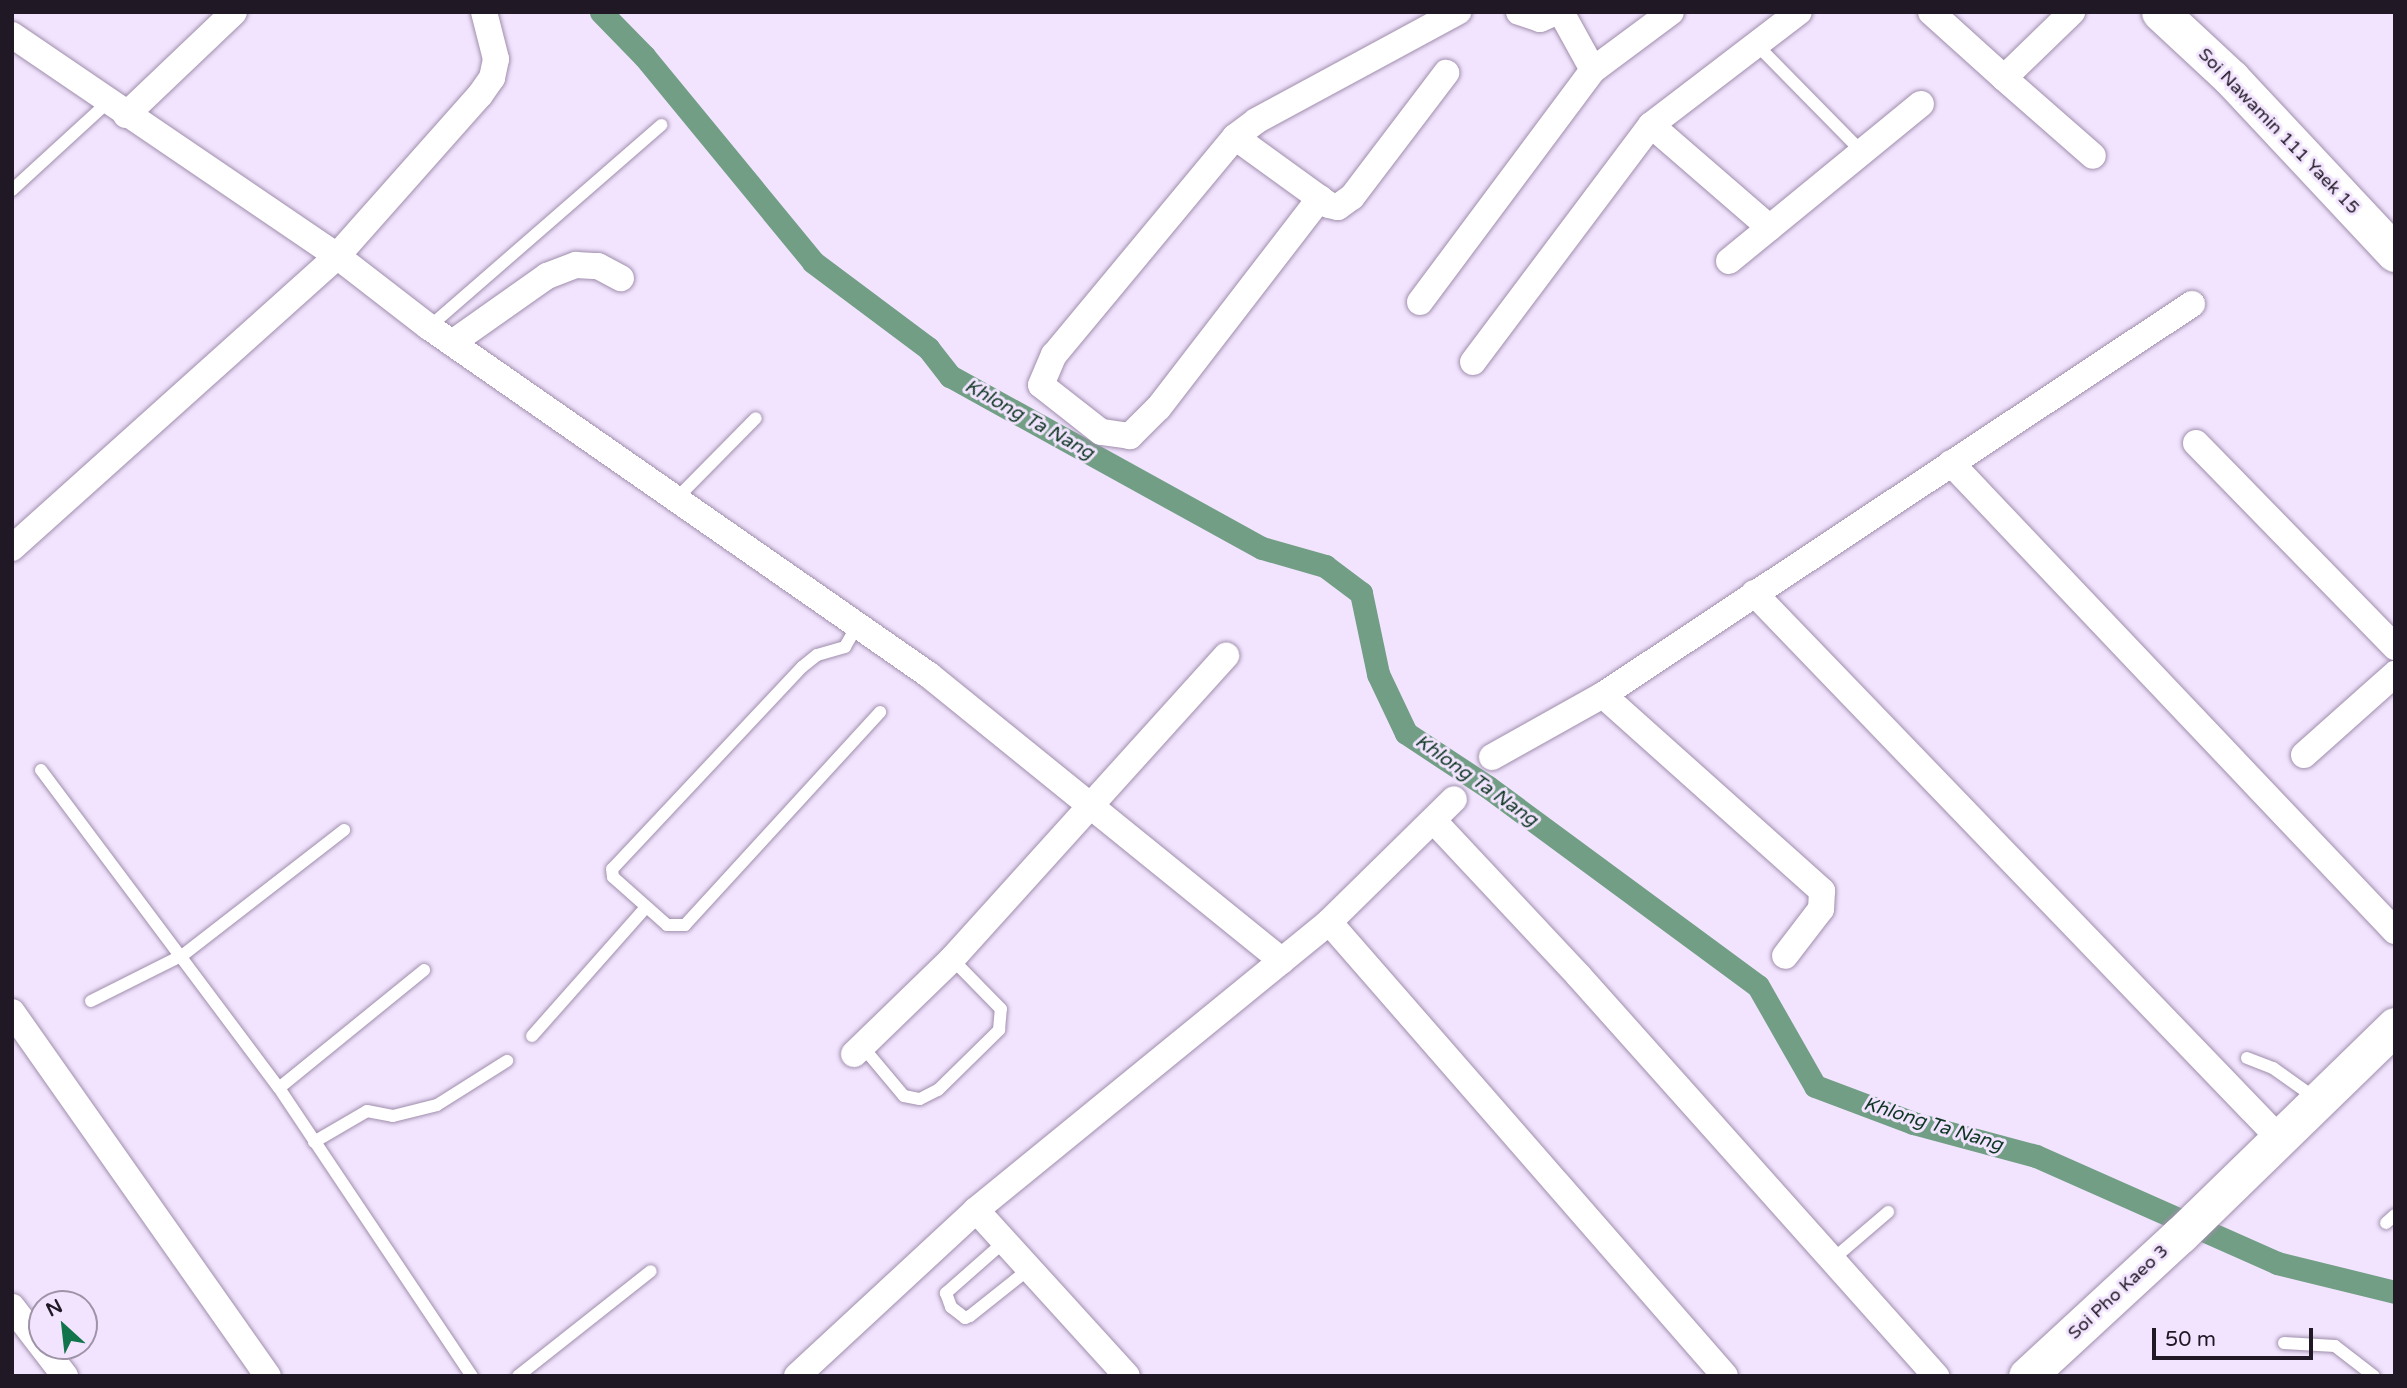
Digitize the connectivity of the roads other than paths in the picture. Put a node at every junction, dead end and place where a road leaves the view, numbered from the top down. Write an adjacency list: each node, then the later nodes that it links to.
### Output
1 (234, 12): 17 (street)
2 (484, 12): 27 (street)
3 (1458, 12): 20 (street)
4 (1518, 12): 5 (street)
5 (1559, 12): 13 (street)
6 (1671, 12): 13 (street)
7 (1799, 12): 12 (street)
8 (1931, 12): 15 (street)
9 (2072, 12): 15 (street)
10 (2160, 12): 26 (street, Soi Nawamin 111 Yaek 15)
11 (12, 35): 17 (street)
12 (1756, 44): 19 (street); 21 (lane)
13 (1593, 70): 30 (street)
14 (1446, 73): 24 (street)
15 (2004, 78): 22 (street)
16 (1921, 104): 21 (street)
17 (117, 108): 23 (lane); 27 (street)
18 (661, 125): 32 (lane)
19 (1651, 125): 25 (street); 34 (street)
20 (1235, 137): 24 (street); 24 (street)
21 (1862, 152): 25 (street)
22 (2093, 156)
23 (12, 190)
24 (1320, 198)
25 (1770, 228): 28 (street)
26 (2395, 253)
27 (337, 256): 32 (street); 39 (street)
28 (1729, 261)
29 (621, 278): 33 (street)
30 (1420, 302)
31 (2192, 304): 37 (street)
32 (429, 327): 33 (street)
33 (452, 343): 38 (street)
34 (1474, 362)
35 (756, 418): 38 (lane)
36 (2196, 443): 42 (street)
37 (1951, 463): 40 (street); 56 (street)
38 (677, 498): 41 (street)
39 (12, 548)
40 (1754, 593): 45 (street); 71 (street)
41 (857, 626): 51 (street); 54 (lane)
42 (2395, 647)
43 (1226, 656): 51 (street)
44 (2395, 674): 47 (street)
45 (1603, 695): 48 (street); 58 (street)
46 (880, 712): 54 (lane)
47 (2304, 755)
48 (1492, 758)
49 (41, 770): 57 (lane)
50 (1454, 799): 52 (street)
51 (1094, 806): 59 (street); 60 (street)
52 (1434, 821): 55 (street); 76 (street)
53 (344, 830): 57 (lane)
54 (646, 907): 65 (lane)
55 (1329, 922): 60 (street); 87 (street)
56 (2395, 931)
57 (183, 955): 62 (lane); 69 (lane)
58 (1785, 956)
59 (952, 959): 66 (street); 66 (lane)
60 (1282, 961): 73 (street)
61 (424, 970): 69 (lane)
62 (91, 1001)
63 (12, 1012): 82 (street)
64 (2394, 1029): 70 (street)
65 (532, 1036)
66 (858, 1050)
67 (2246, 1058): 70 (lane)
68 (507, 1061): 72 (lane)
69 (279, 1088): 72 (lane)
70 (2319, 1101): 71 (street)
71 (2279, 1138): 89 (street, Soi Pho Kaeo 3)
72 (314, 1142): 83 (lane)
73 (976, 1210): 75 (street); 85 (street)
74 (1888, 1212): 76 (lane)
75 (1004, 1241): 77 (street); 77 (lane)
76 (1832, 1261): 88 (street)
77 (1029, 1269): 86 (street)
78 (651, 1271): 84 (lane)
79 (12, 1307): 81 (street)
80 (2284, 1343): 90 (lane)
81 (65, 1376)
82 (268, 1376)
83 (472, 1376)
84 (518, 1376)
85 (797, 1376)
86 (1127, 1376)
87 (1725, 1376)
88 (1936, 1376)
89 (2027, 1376)
90 (2374, 1376)

